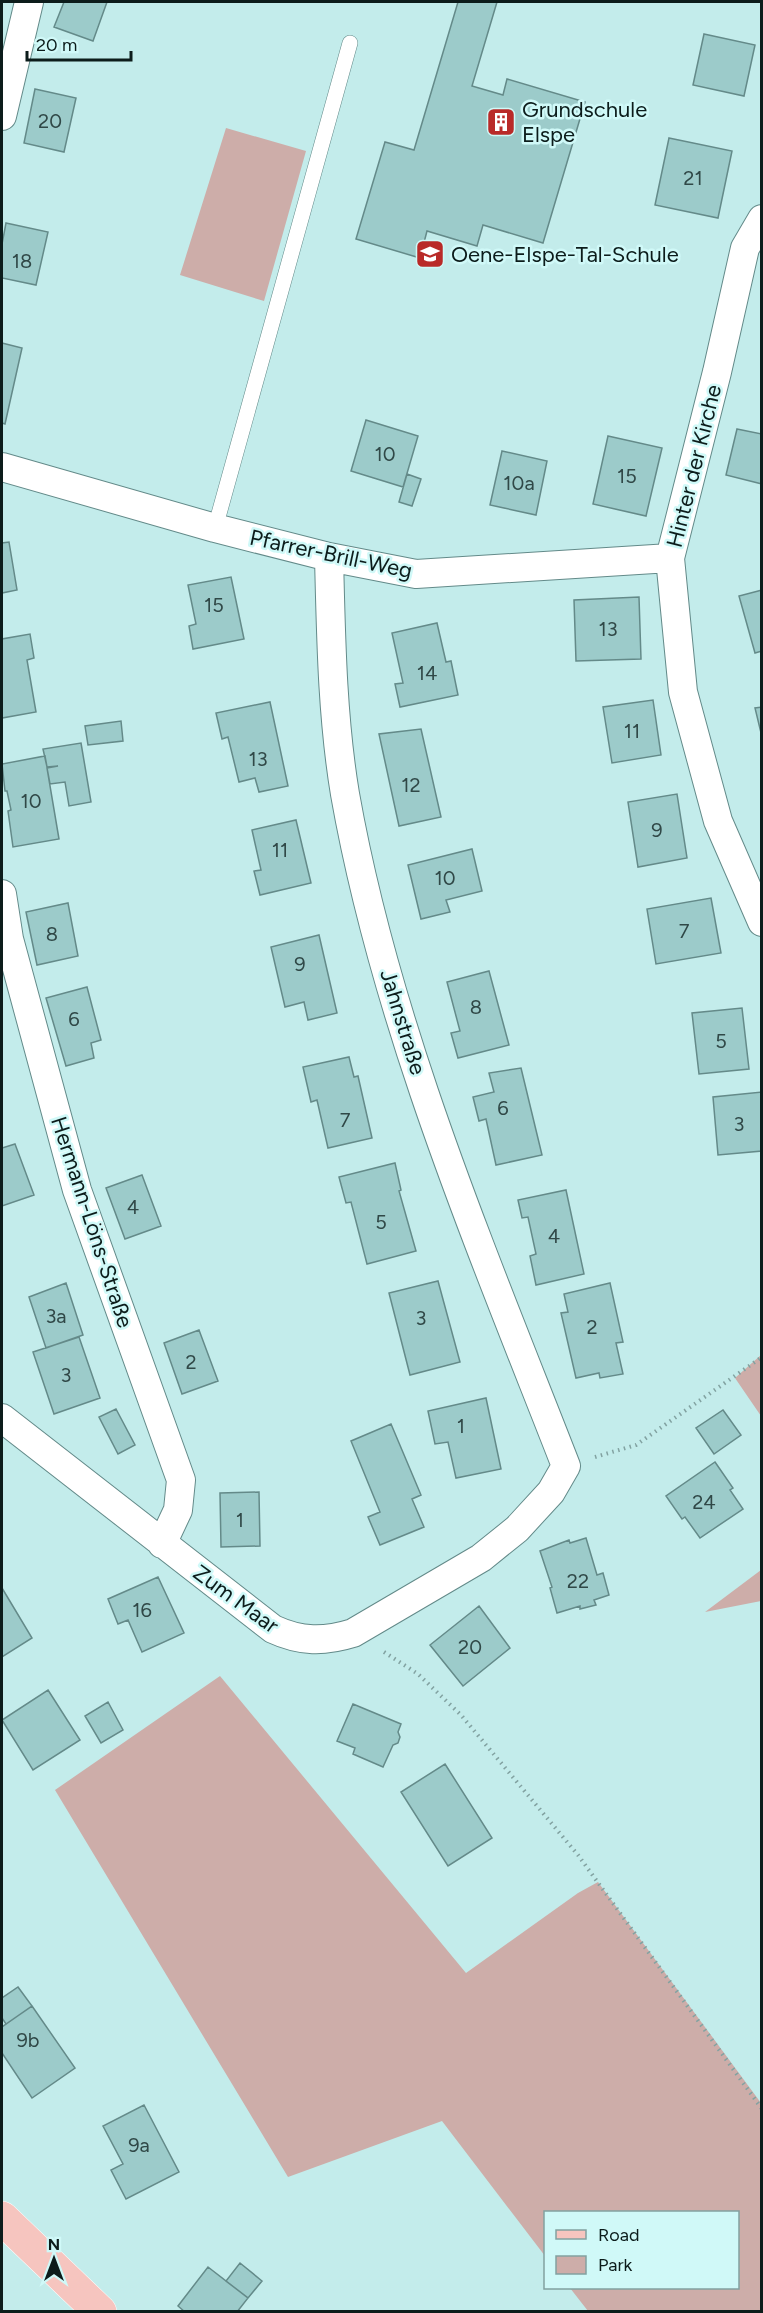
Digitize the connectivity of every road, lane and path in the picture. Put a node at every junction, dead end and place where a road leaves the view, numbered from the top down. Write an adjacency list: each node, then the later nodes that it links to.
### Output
1 (29, 2): 3 (street)
2 (350, 43): 6 (lane)
3 (2, 116)
4 (762, 219): 8 (street, Hinter der Kirche)
5 (2, 467): 6 (street, Pfarrer-Brill-Weg)
6 (215, 528): 7 (street, Pfarrer-Brill-Weg)
7 (329, 557): 8 (street, Pfarrer-Brill-Weg); 13 (street, Jahnstraße)
8 (670, 558): 10 (street, Hinter der Kirche)
9 (2, 894): 14 (street, Hermann-Löns-Straße)
10 (762, 922)
11 (762, 1357): 13 (path)
12 (2, 1418): 14 (street, Zum Maar)
13 (566, 1466): 15 (street, Zum Maar)
14 (162, 1544): 15 (street, Zum Maar)
15 (353, 1633): 16 (path)
16 (762, 2109)
17 (2, 2218): 18 (main road)
18 (100, 2312)

